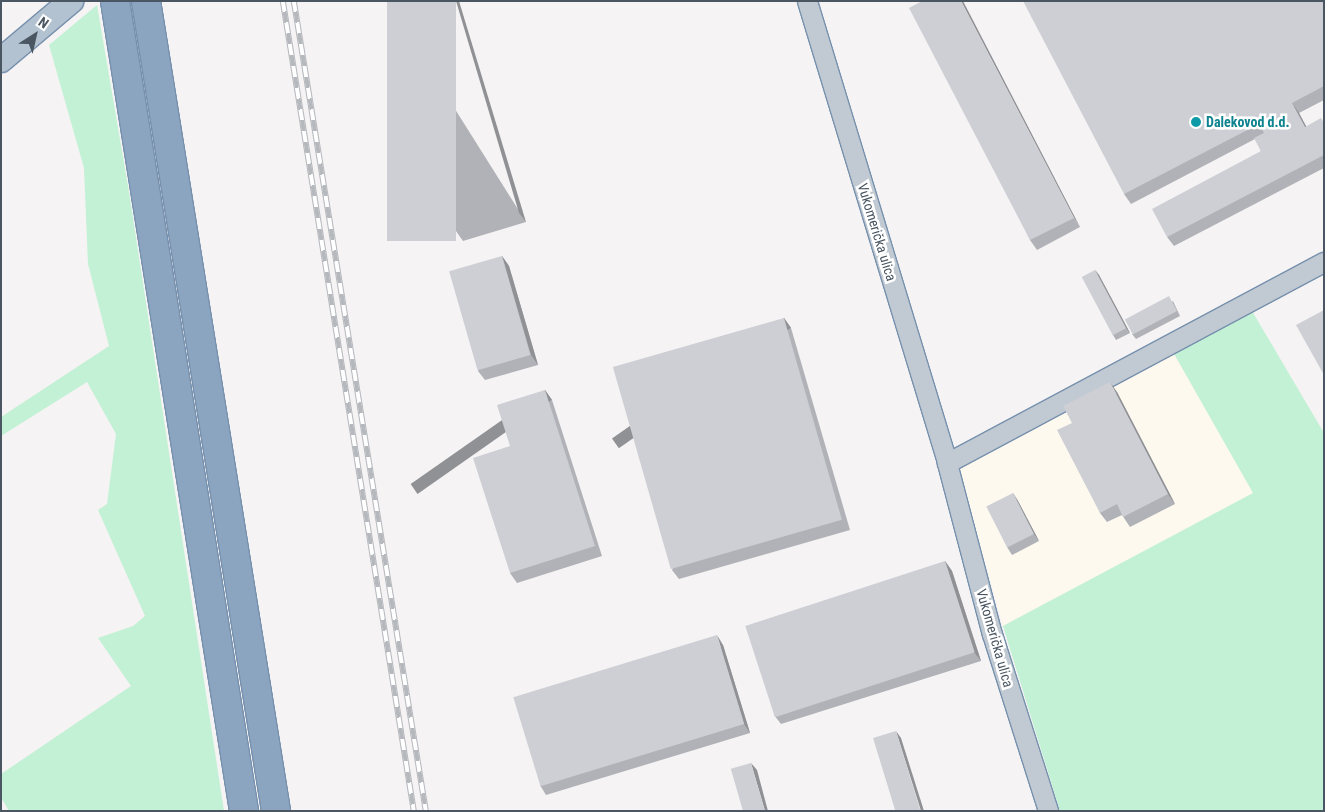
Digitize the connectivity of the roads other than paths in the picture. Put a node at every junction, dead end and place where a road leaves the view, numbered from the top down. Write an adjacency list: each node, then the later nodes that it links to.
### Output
1 (71, 1): 5 (main road)
2 (115, 1): 8 (highway)
3 (146, 1): 9 (highway)
4 (807, 1): 7 (street, Vukomerička ulica)
5 (1, 60)
6 (1324, 262): 7 (street)
7 (947, 463): 10 (street, Vukomerička ulica)
8 (244, 811)
9 (276, 811)
10 (1048, 811)

